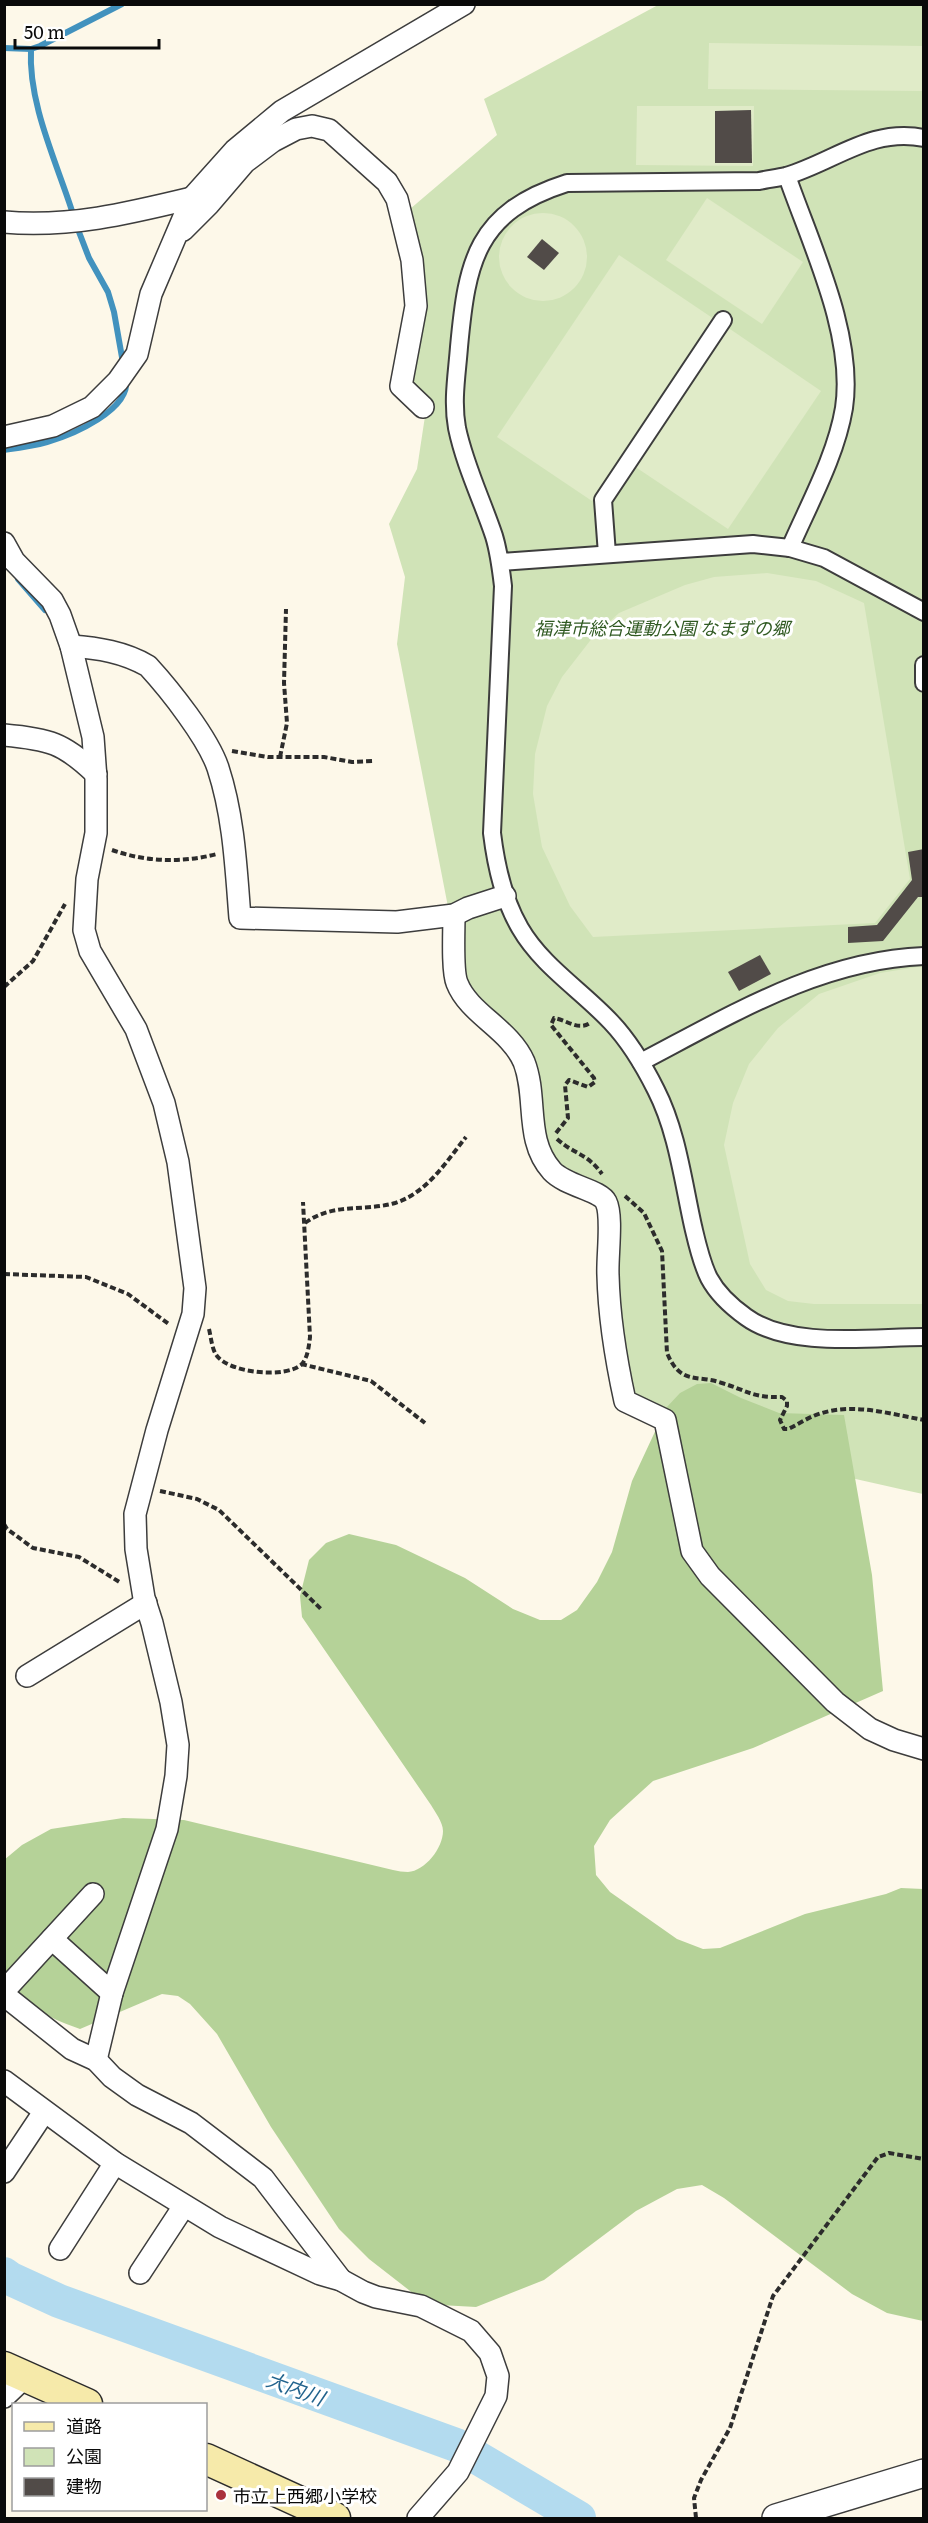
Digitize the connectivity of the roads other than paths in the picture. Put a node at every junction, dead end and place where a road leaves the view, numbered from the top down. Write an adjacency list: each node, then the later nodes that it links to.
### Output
1 (464, 4): 4 (street)
2 (924, 138): 3 (street)
3 (787, 176): 11 (street); 13 (street)
4 (192, 198): 5 (street); 6 (street)
5 (4, 222)
6 (174, 238): 8 (street); 9 (street)
7 (723, 320): 12 (street)
8 (423, 407)
9 (4, 437)
10 (4, 543): 15 (street)
11 (790, 548): 12 (street); 14 (street)
12 (607, 554): 13 (street)
13 (500, 562): 20 (street)
14 (924, 612)
15 (71, 646): 19 (street); 21 (street)
16 (924, 665): 17 (street)
17 (924, 683)
18 (4, 735): 19 (street)
19 (96, 774): 25 (street)
20 (505, 896): 21 (street); 23 (street)
21 (454, 915): 27 (street)
22 (924, 956): 23 (street)
23 (641, 1062): 24 (street)
24 (924, 1337)
25 (145, 1601): 26 (street); 31 (street)
26 (27, 1676)
27 (924, 1749)
28 (93, 1894): 29 (street)
29 (52, 1939): 30 (street); 31 (street)
30 (4, 1993): 32 (street)
31 (112, 1993): 32 (street)
32 (96, 2060): 40 (street)
33 (4, 2081): 34 (street)
34 (44, 2112): 35 (street); 36 (street)
35 (115, 2163): 37 (street); 38 (street)
36 (4, 2172)
37 (184, 2206): 39 (street); 40 (street)
38 (60, 2249)
39 (140, 2273)
40 (341, 2280): 46 (street)
41 (11, 2380): 42 (main road)
42 (84, 2403)
43 (207, 2459): 45 (main road)
44 (924, 2473): 47 (street)
45 (335, 2518)
46 (418, 2518)
47 (776, 2518)

